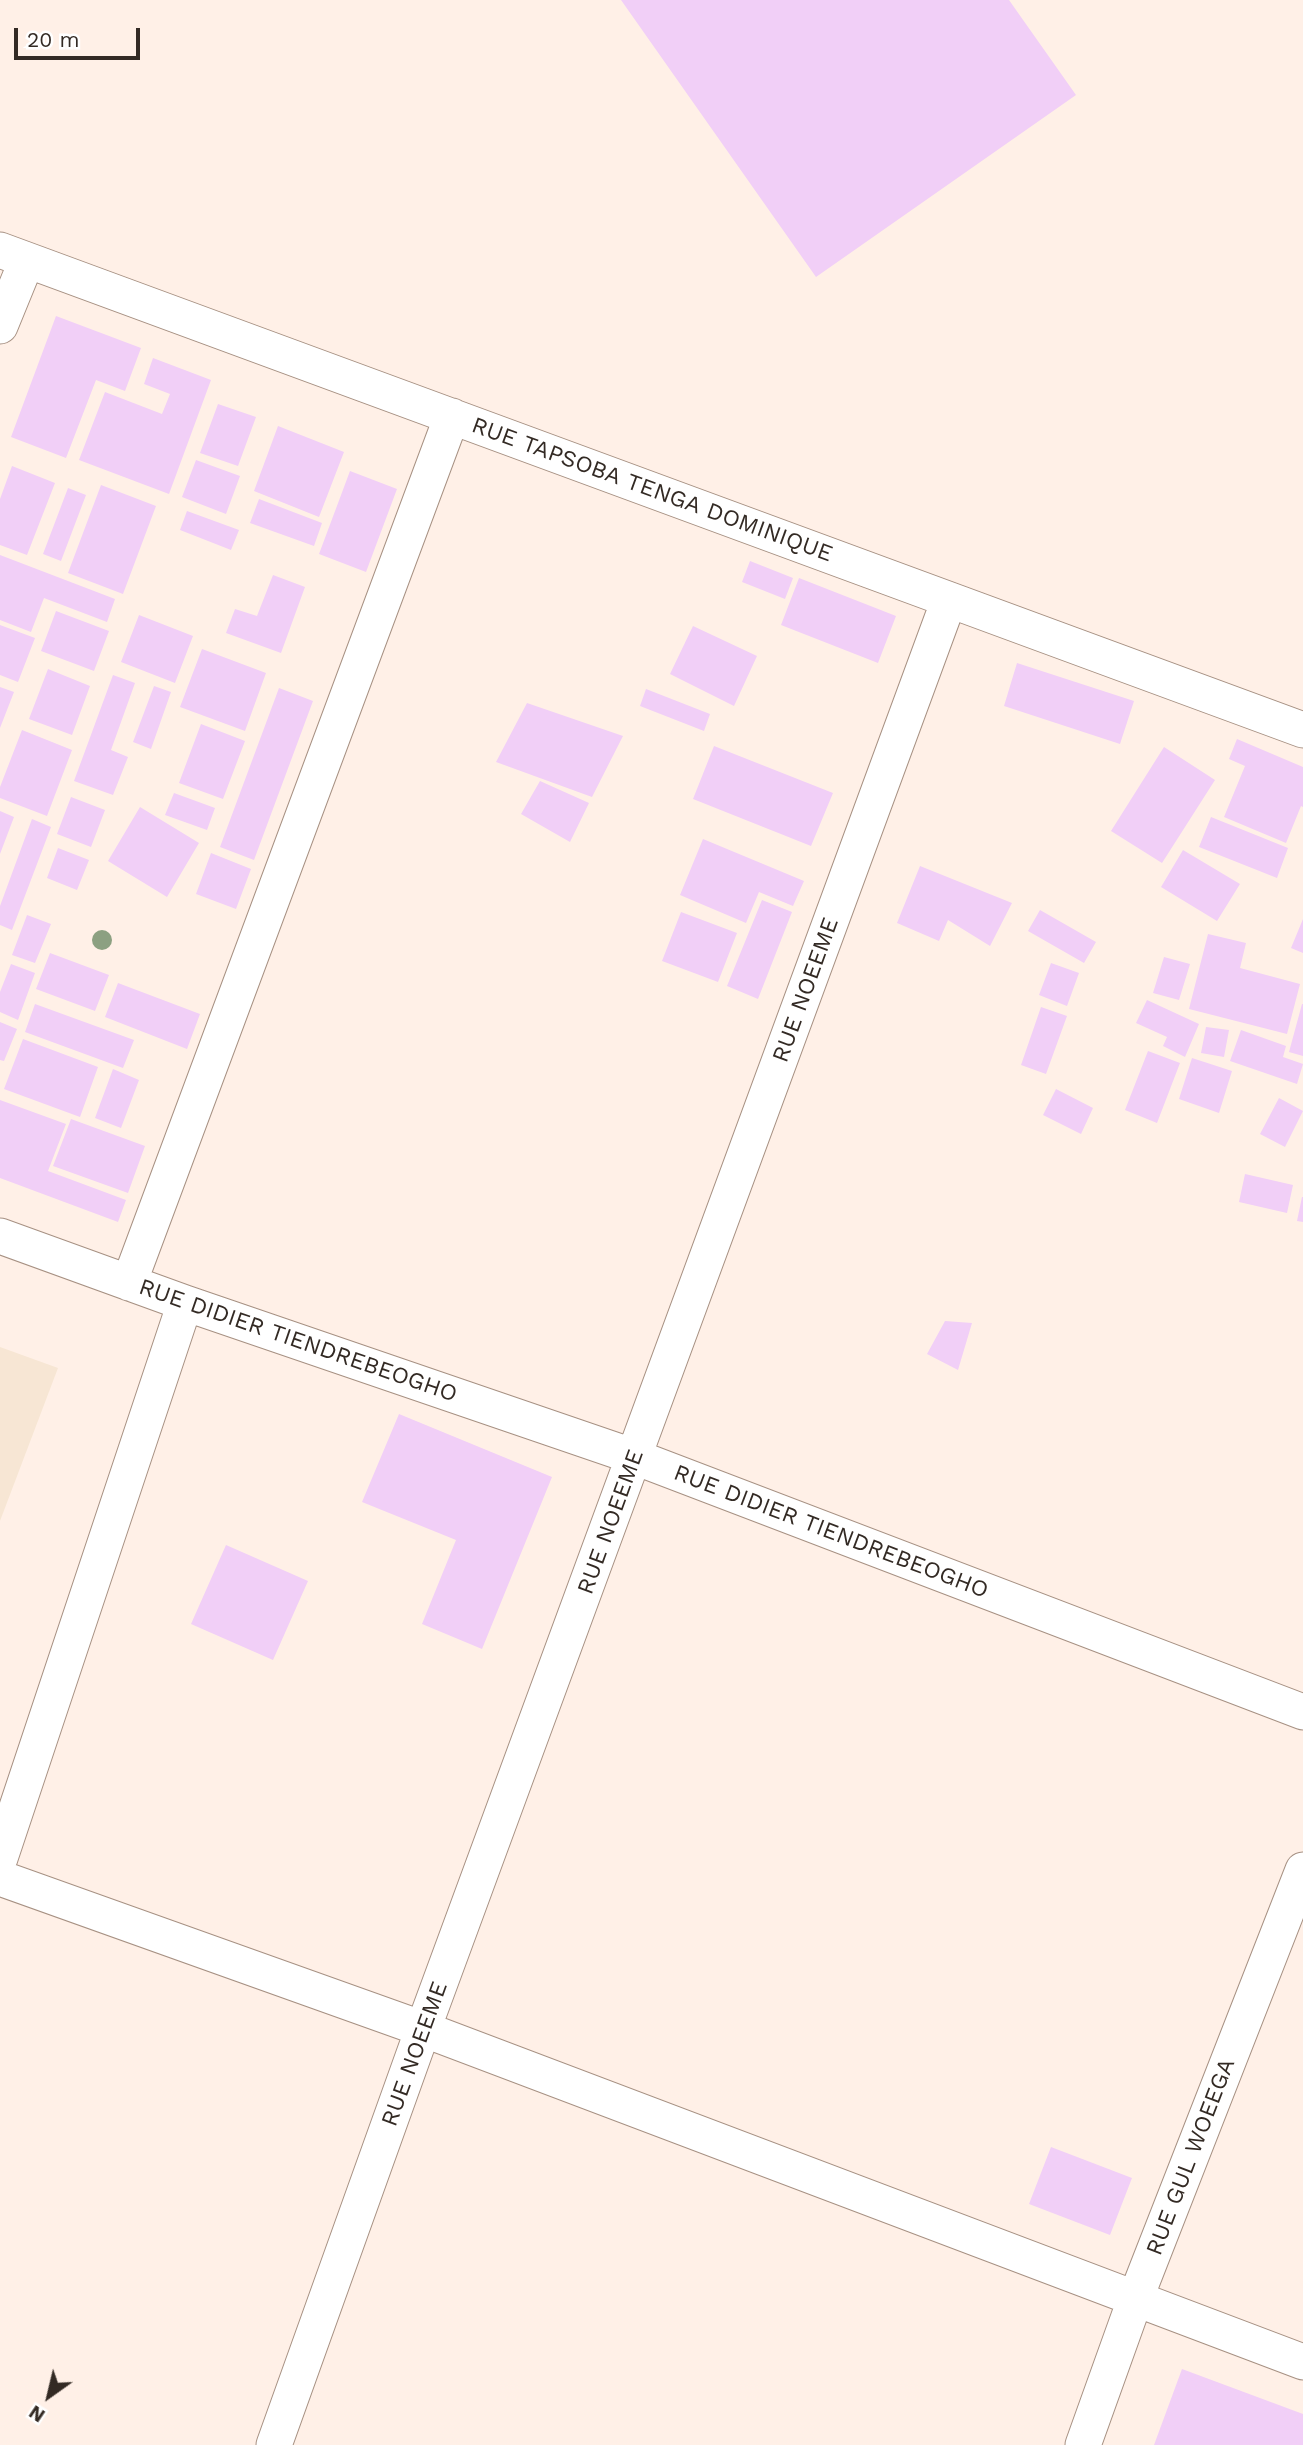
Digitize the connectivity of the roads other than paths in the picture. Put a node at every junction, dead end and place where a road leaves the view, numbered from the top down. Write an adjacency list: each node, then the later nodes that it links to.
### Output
1 (13, 255): 2 (street); 3 (street, RUE TAPSOBA TENGA DOMINIQUE)
2 (0, 326)
3 (453, 416): 4 (street, RUE TAPSOBA TENGA DOMINIQUE); 7 (street)
4 (949, 600): 5 (street, RUE TAPSOBA TENGA DOMINIQUE); 9 (street, RUE NOEEME)
5 (1303, 730)
6 (0, 1236): 7 (street, RUE DIDIER TIENDREBEOGHO)
7 (129, 1283): 8 (street, RUE DIDIER TIENDREBEOGHO)
8 (185, 1303): 9 (street, RUE DIDIER TIENDREBEOGHO); 11 (street)
9 (635, 1457): 10 (street, RUE DIDIER TIENDREBEOGHO); 14 (street, RUE NOEEME)
10 (1303, 1712)
11 (0, 1858)
12 (1303, 1870): 15 (street, RUE GUL WOEEGA)
13 (0, 1878): 14 (street)
14 (423, 2029): 15 (street); 17 (street, RUE NOEEME)
15 (1136, 2297): 16 (street); 18 (street, RUE GUL WOEEGA)
16 (1303, 2362)
17 (274, 2445)
18 (1083, 2445)

